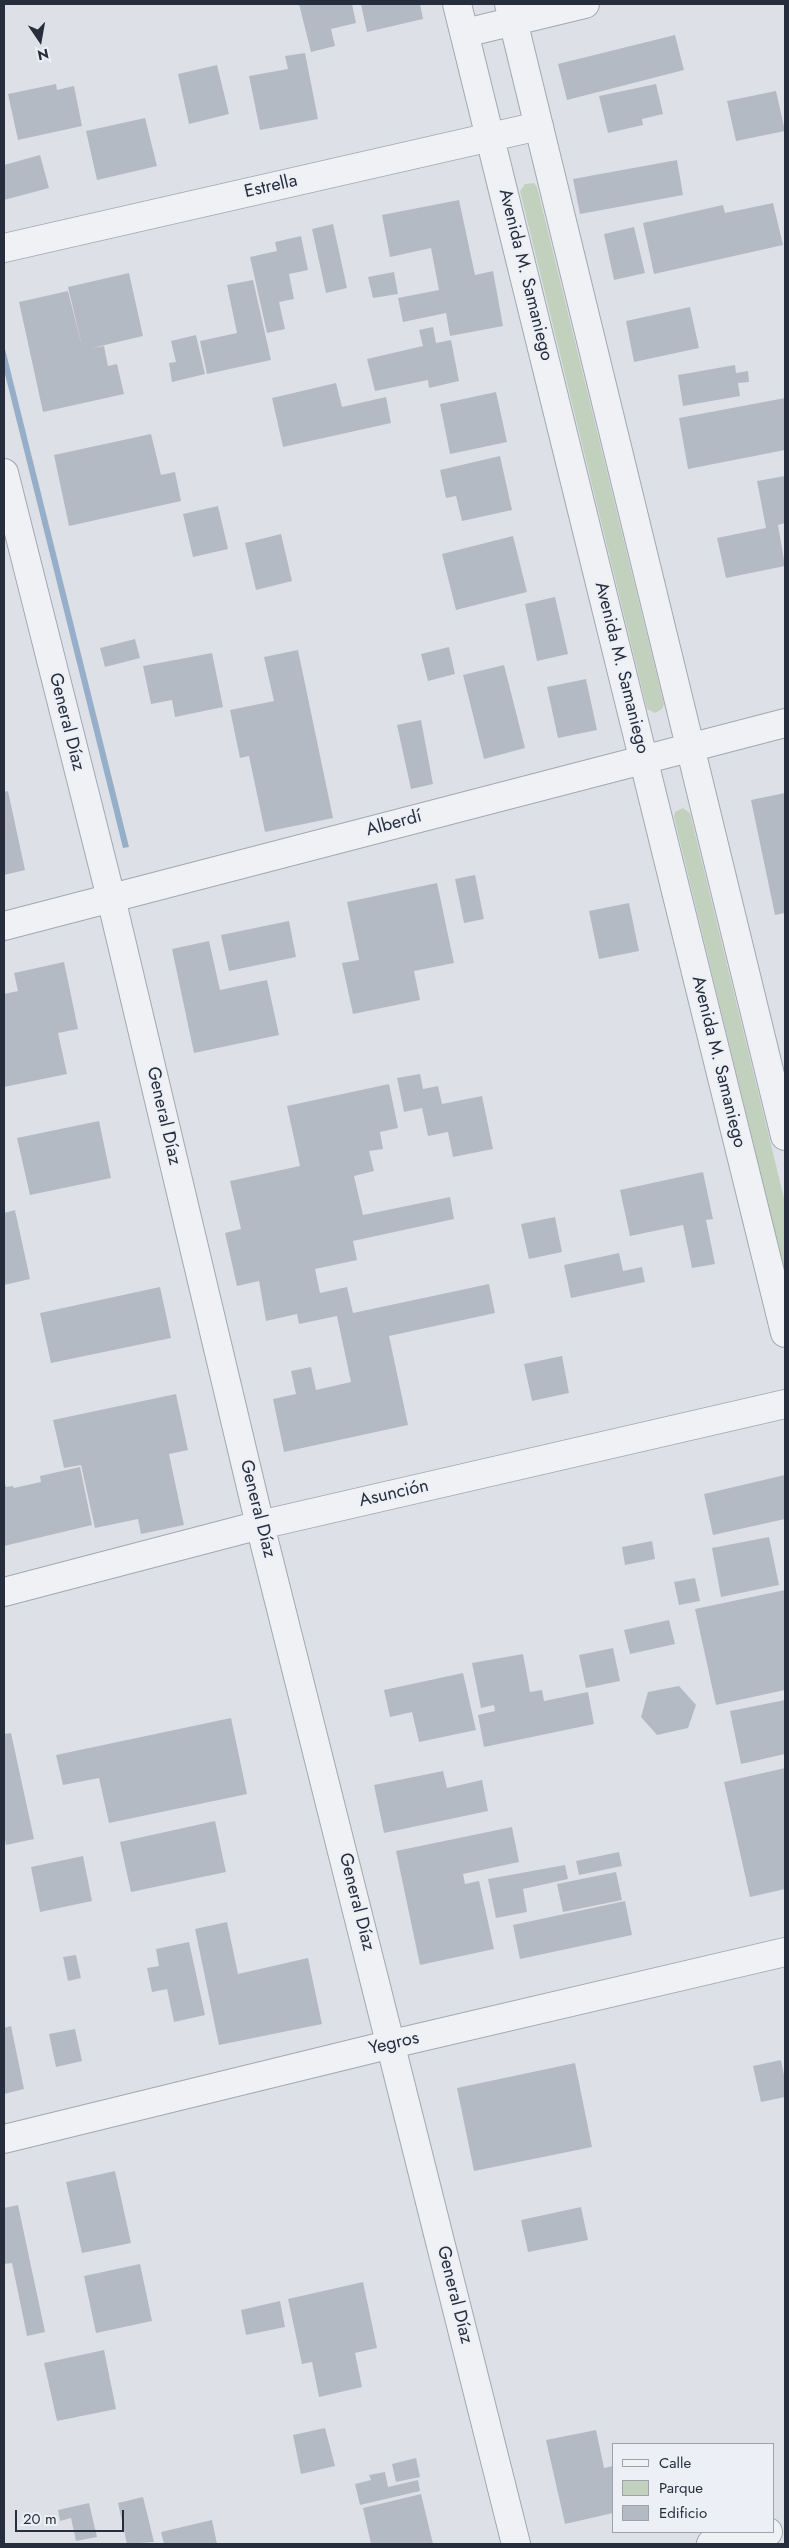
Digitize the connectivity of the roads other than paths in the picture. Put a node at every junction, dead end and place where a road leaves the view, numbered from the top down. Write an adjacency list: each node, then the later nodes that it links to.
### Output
1 (458, 4): 4 (street, Avenida M. Samaniego)
2 (585, 4): 3 (street)
3 (511, 13): 4 (street); 5 (street)
4 (465, 33): 6 (street, Avenida M. Samaniego)
5 (539, 126): 6 (street, Estrella); 10 (street)
6 (491, 137): 7 (street, Estrella); 11 (street, Avenida M. Samaniego)
7 (4, 248)
8 (4, 473): 12 (street, General Díaz)
9 (785, 724): 10 (street, Alberdí)
10 (690, 747): 11 (street, Alberdí); 14 (street)
11 (644, 759): 12 (street, Alberdí); 15 (street, Avenida M. Samaniego)
12 (111, 898): 13 (street, Alberdí); 17 (street, General Díaz)
13 (4, 926)
14 (785, 1136)
15 (785, 1333)
16 (785, 1404): 17 (street, Asunción)
17 (260, 1525): 18 (street, Asunción); 20 (street, General Díaz)
18 (4, 1592)
19 (785, 1952): 20 (street, Yegros)
20 (392, 2044): 21 (street, Yegros); 23 (street, General Díaz)
21 (4, 2139)
22 (763, 2533): 24 (street)
23 (516, 2544)
24 (711, 2544)

